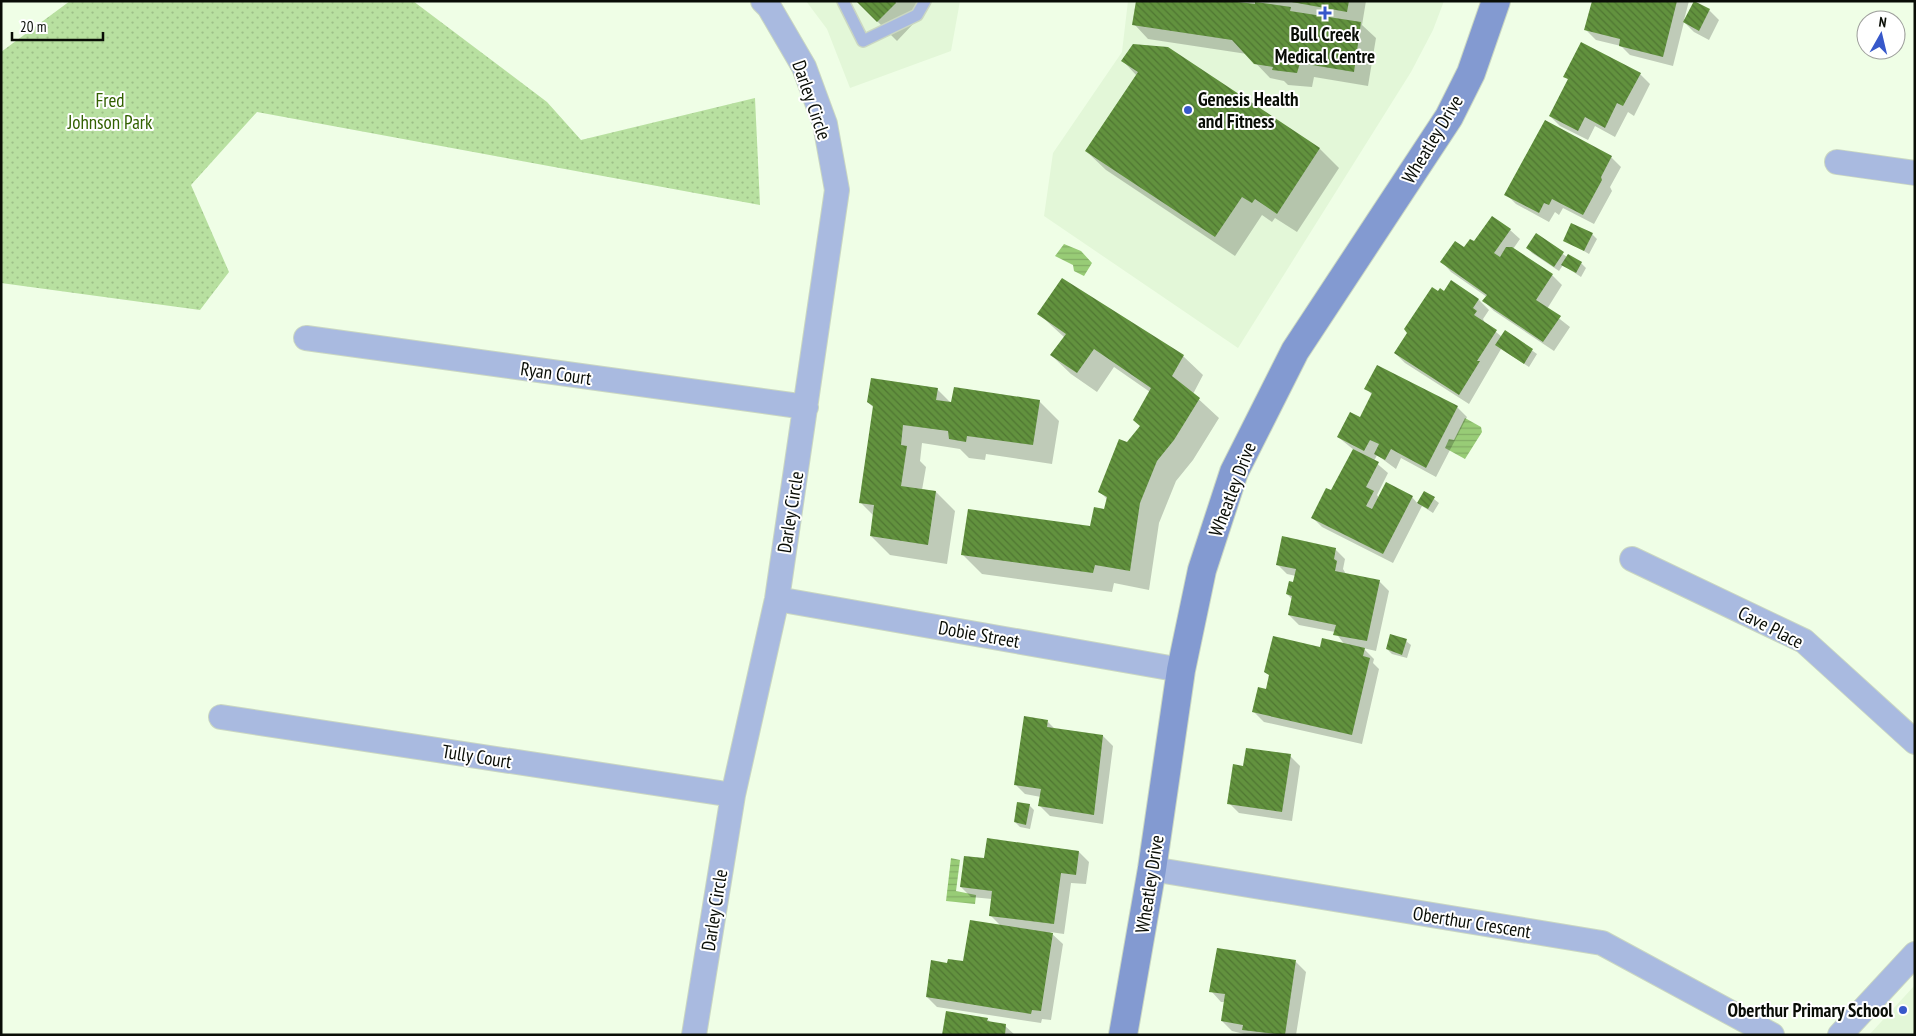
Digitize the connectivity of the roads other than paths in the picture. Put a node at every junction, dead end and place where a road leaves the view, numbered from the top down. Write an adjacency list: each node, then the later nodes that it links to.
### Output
1 (762, 1): 8 (street, Darley Circle)
2 (842, 1): 3 (lane)
3 (925, 1)
4 (1496, 1): 11 (street, Wheatley Drive)
5 (1837, 162): 6 (street)
6 (1915, 172)
7 (306, 338): 8 (street, Ryan Court)
8 (806, 408): 10 (street, Darley Circle)
9 (1632, 559): 13 (street, Cave Place)
10 (778, 599): 11 (street, Dobie Street); 14 (street, Darley Circle)
11 (1181, 670): 15 (street, Wheatley Drive)
12 (221, 717): 14 (street, Tully Court)
13 (1915, 742)
14 (733, 795): 17 (street, Darley Circle)
15 (1152, 869): 18 (street, Wheatley Drive); 19 (street, Oberthur Crescent)
16 (1915, 954): 20 (street)
17 (694, 1035)
18 (1123, 1035)
19 (1772, 1035)
20 (1840, 1035)

